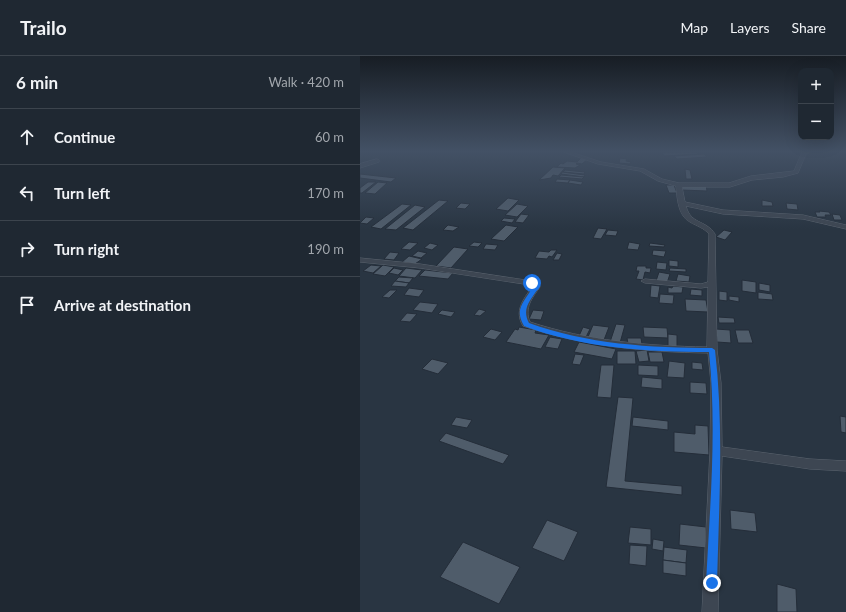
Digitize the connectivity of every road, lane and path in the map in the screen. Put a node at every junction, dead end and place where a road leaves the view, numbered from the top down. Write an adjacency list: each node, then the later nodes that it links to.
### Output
1 (656, 178): 3 (street)
2 (752, 178): 3 (street)
3 (678, 185): 4 (street)
4 (681, 203): 5 (street); 8 (street)
5 (846, 227)
6 (360, 260): 9 (street)
7 (645, 281): 8 (street)
8 (713, 284): 9 (street)
9 (712, 350): 10 (street)
10 (716, 451): 11 (street); 12 (street)
11 (846, 466)
12 (710, 612)

